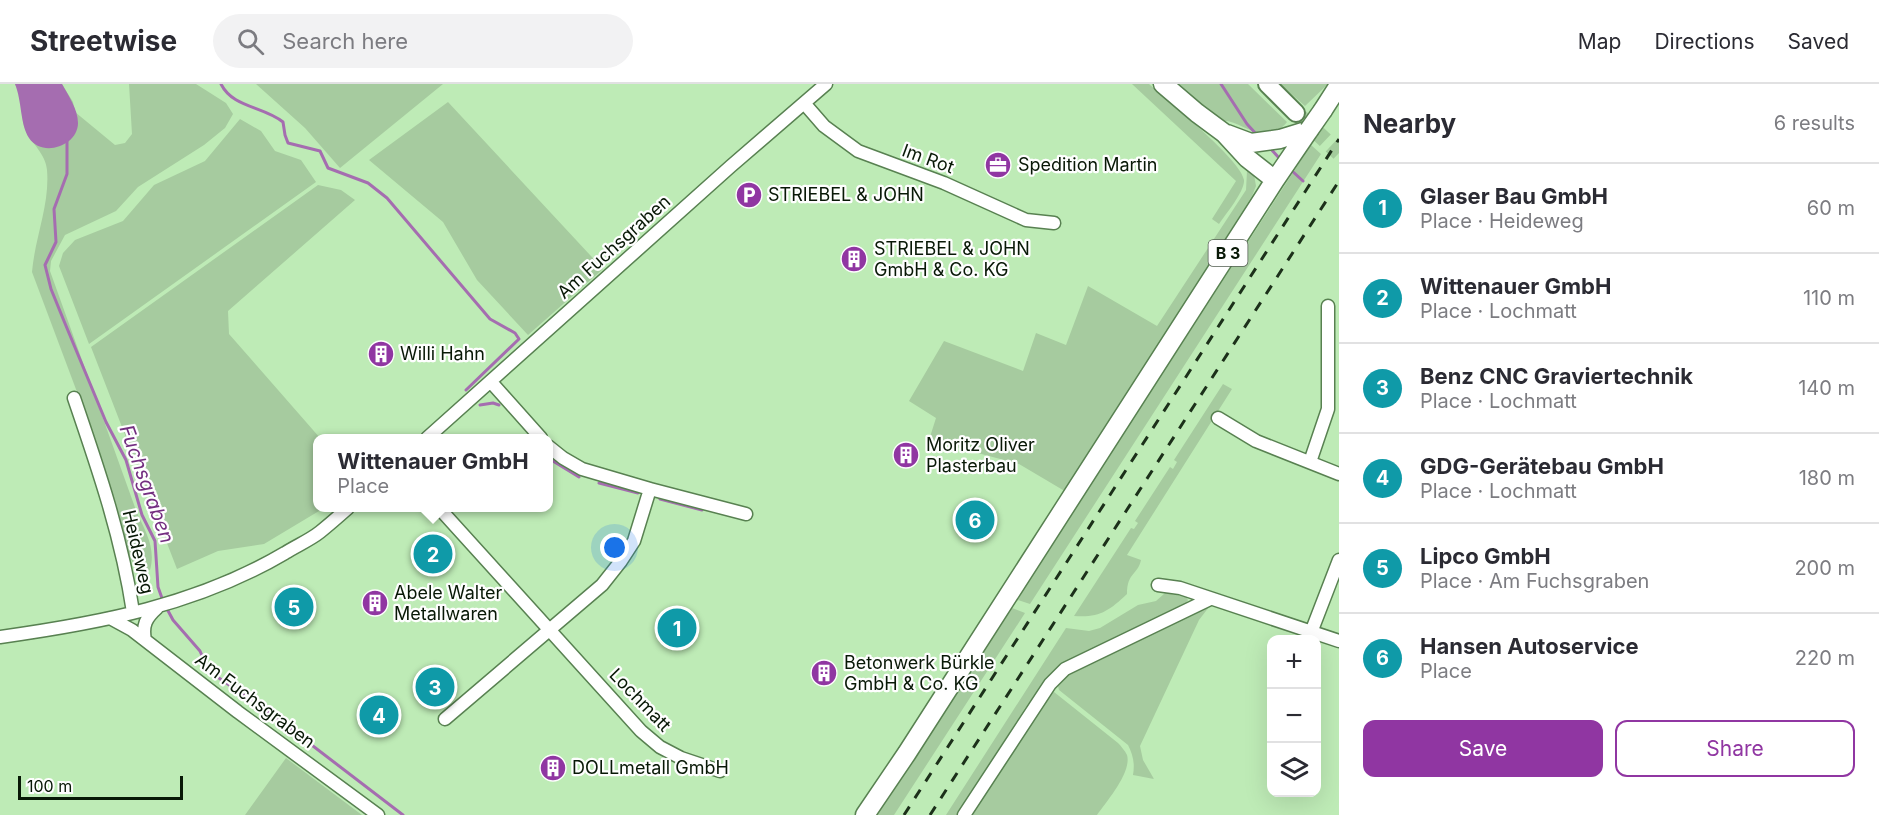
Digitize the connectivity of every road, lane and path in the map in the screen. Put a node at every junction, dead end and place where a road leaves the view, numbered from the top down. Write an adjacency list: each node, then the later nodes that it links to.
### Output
1 (826, 84): 5 (street, Am Fuchsgraben)
2 (1163, 84): 8 (main road)
3 (1267, 84): 6 (street)
4 (1335, 91): 7 (main road, B 3, bridge)
5 (804, 103): 12 (street, Im Rot); 14 (street, Am Fuchsgraben)
6 (1296, 113)
7 (1309, 130): 9 (main road); 10 (main road, B 3)
8 (1224, 133): 9 (main road); 11 (main road)
9 (1254, 142): 10 (main road)
10 (1286, 165): 11 (main road, B 3)
11 (1275, 180): 40 (main road, B 3)
12 (1054, 223)
13 (1328, 306): 20 (street)
14 (491, 382): 17 (street, Am Fuchsgraben); 18 (street)
15 (74, 398): 30 (street, Heideweg)
16 (1218, 418): 20 (street)
17 (432, 434)
18 (537, 434)
19 (553, 449): 22 (street)
20 (1310, 462): 21 (street)
21 (1339, 474)
22 (650, 489): 25 (street); 32 (street)
23 (342, 512): 29 (street)
24 (444, 512): 32 (street, Lochmatt)
25 (746, 514)
26 (1339, 560): 33 (street)
27 (1158, 585): 28 (street)
28 (1210, 599): 33 (street); 41 (street)
29 (158, 607): 30 (street); 35 (street)
30 (133, 612): 31 (street)
31 (110, 618): 34 (street); 35 (street, Am Fuchsgraben)
32 (550, 630): 37 (street); 38 (street, Lochmatt)
33 (1312, 630): 36 (street)
34 (0, 637)
35 (145, 640): 39 (street, Am Fuchsgraben)
36 (1339, 641)
37 (445, 719)
38 (720, 771)
39 (378, 815)
40 (865, 815)
41 (964, 815)

